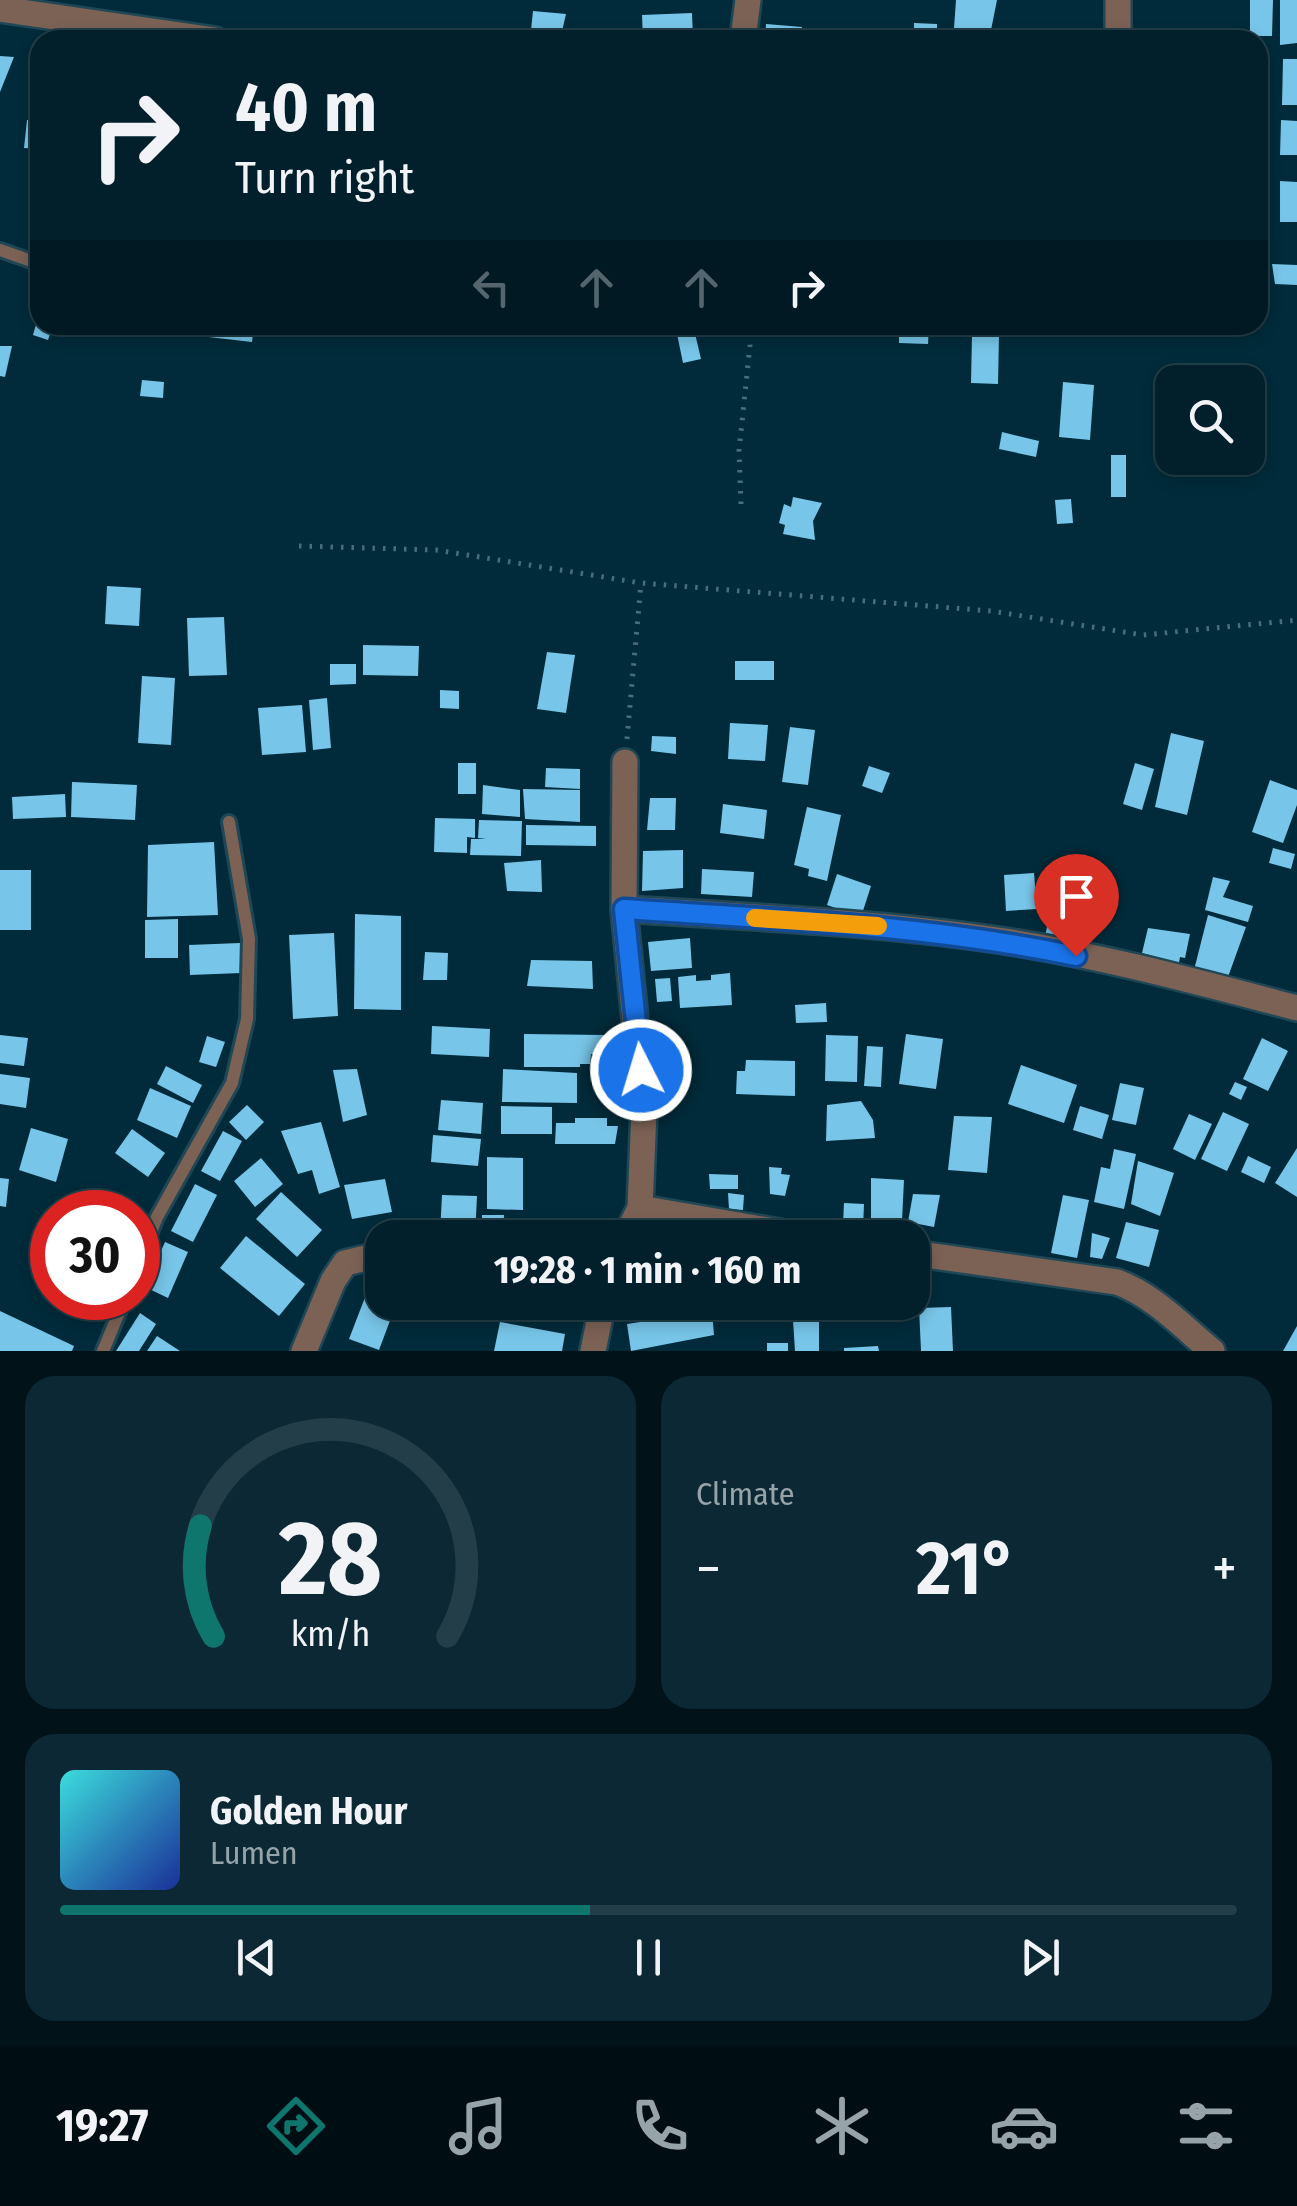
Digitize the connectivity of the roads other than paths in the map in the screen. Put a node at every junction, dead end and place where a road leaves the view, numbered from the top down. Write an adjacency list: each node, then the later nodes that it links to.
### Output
1 (748, 0): 5 (street)
2 (1118, 0): 6 (street)
3 (0, 8): 4 (street)
4 (148, 30)
5 (745, 30)
6 (1118, 30)
7 (0, 250): 8 (lane)
8 (30, 260)
9 (625, 762): 11 (street)
10 (229, 822): 14 (lane)
11 (624, 909): 12 (street); 13 (street)
12 (1297, 1008)
13 (640, 1208): 15 (street); 16 (street)
14 (160, 1211)
15 (634, 1220)
16 (710, 1220)
17 (930, 1256): 24 (street)
18 (365, 1258): 22 (street)
19 (115, 1320): 21 (lane)
20 (599, 1320): 23 (street)
21 (103, 1351)
22 (304, 1351)
23 (593, 1351)
24 (1212, 1351)

